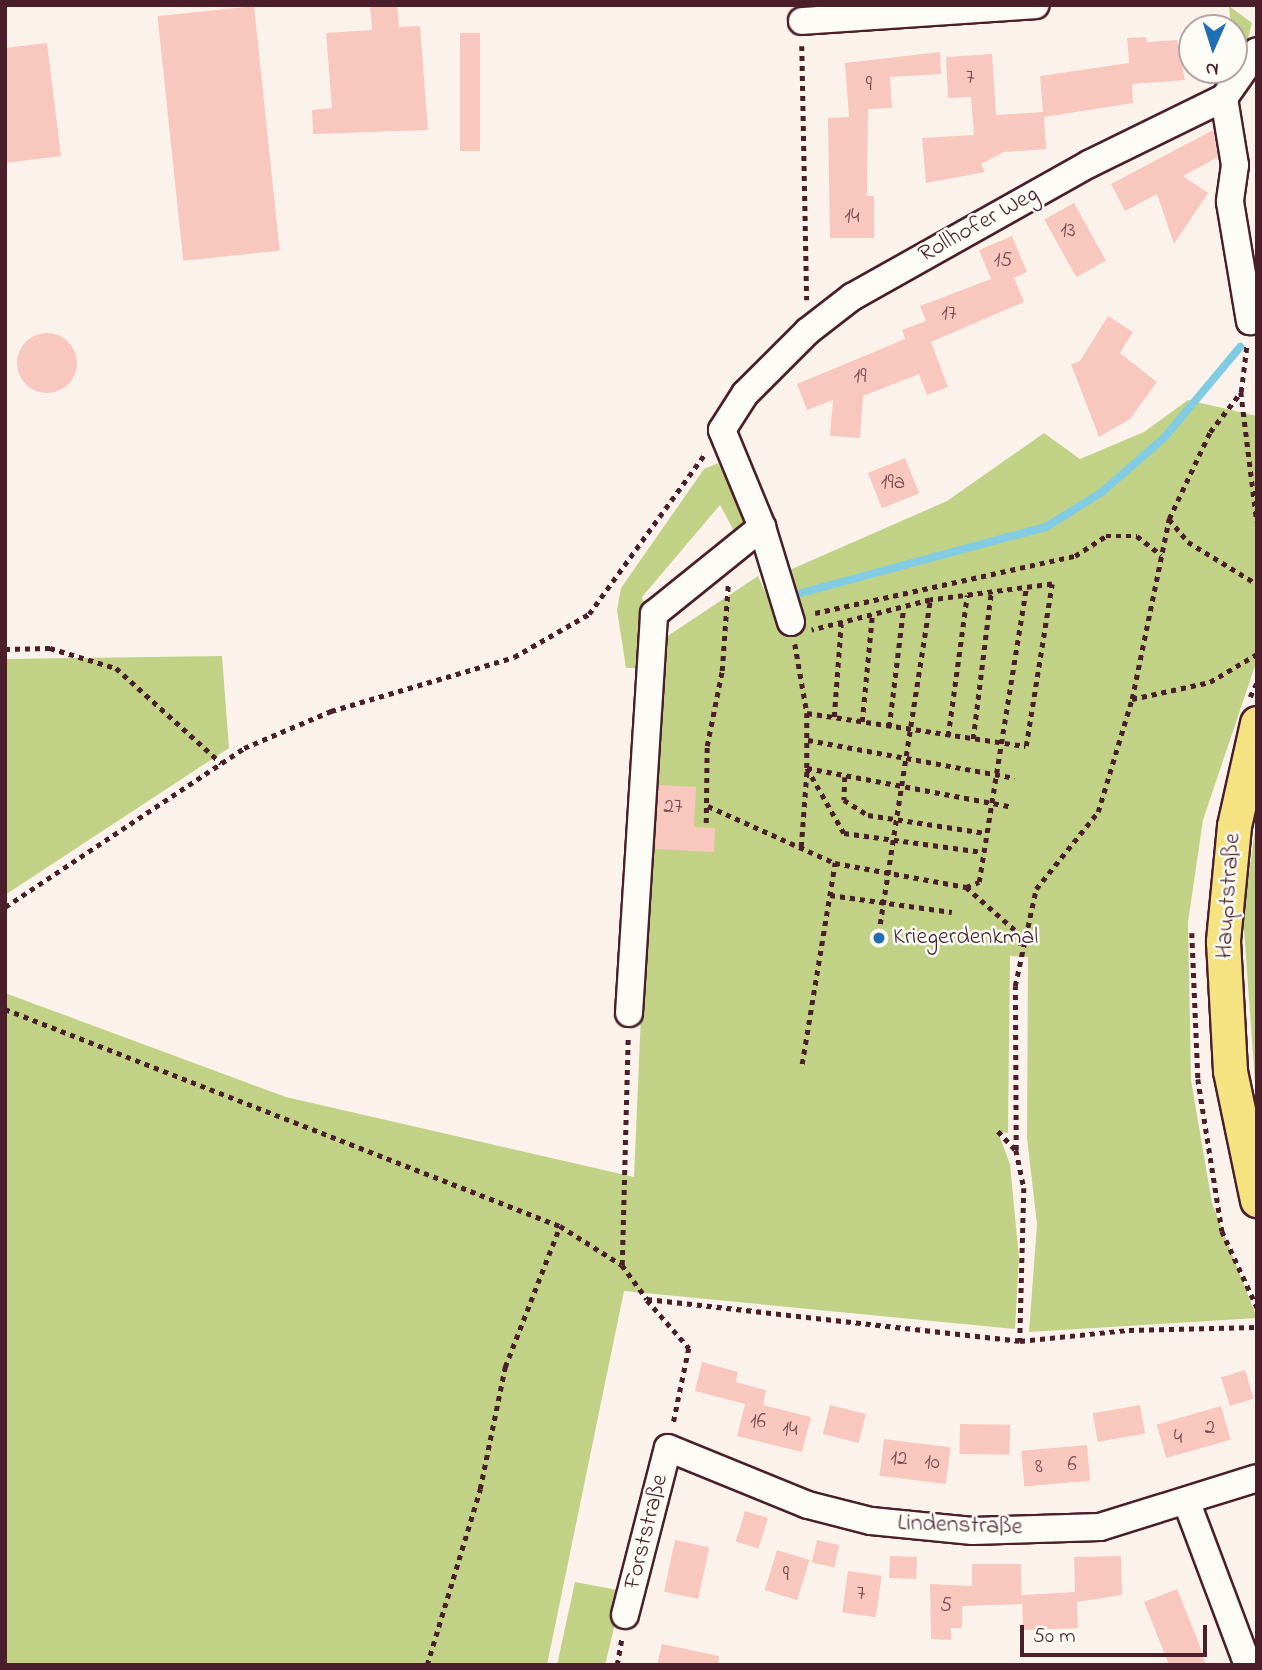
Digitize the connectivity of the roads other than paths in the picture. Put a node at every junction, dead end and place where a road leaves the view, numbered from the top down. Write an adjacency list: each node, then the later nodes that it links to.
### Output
1 (1035, 5): 2 (street)
2 (802, 21)
3 (1257, 51): 4 (street, Rollhofer Weg)
4 (1224, 98): 5 (street); 6 (street, Rollhofer Weg)
5 (1250, 321)
6 (762, 527): 7 (street); 9 (street)
7 (791, 625)
8 (1257, 723): 10 (main road, Hauptstraße)
9 (629, 1013)
10 (1257, 1200)
11 (668, 1448): 13 (street, Lindenstraße); 14 (street, Forststraße)
12 (1257, 1478): 13 (street, Lindenstraße)
13 (1187, 1503): 15 (street)
14 (625, 1615)
15 (1248, 1665)

